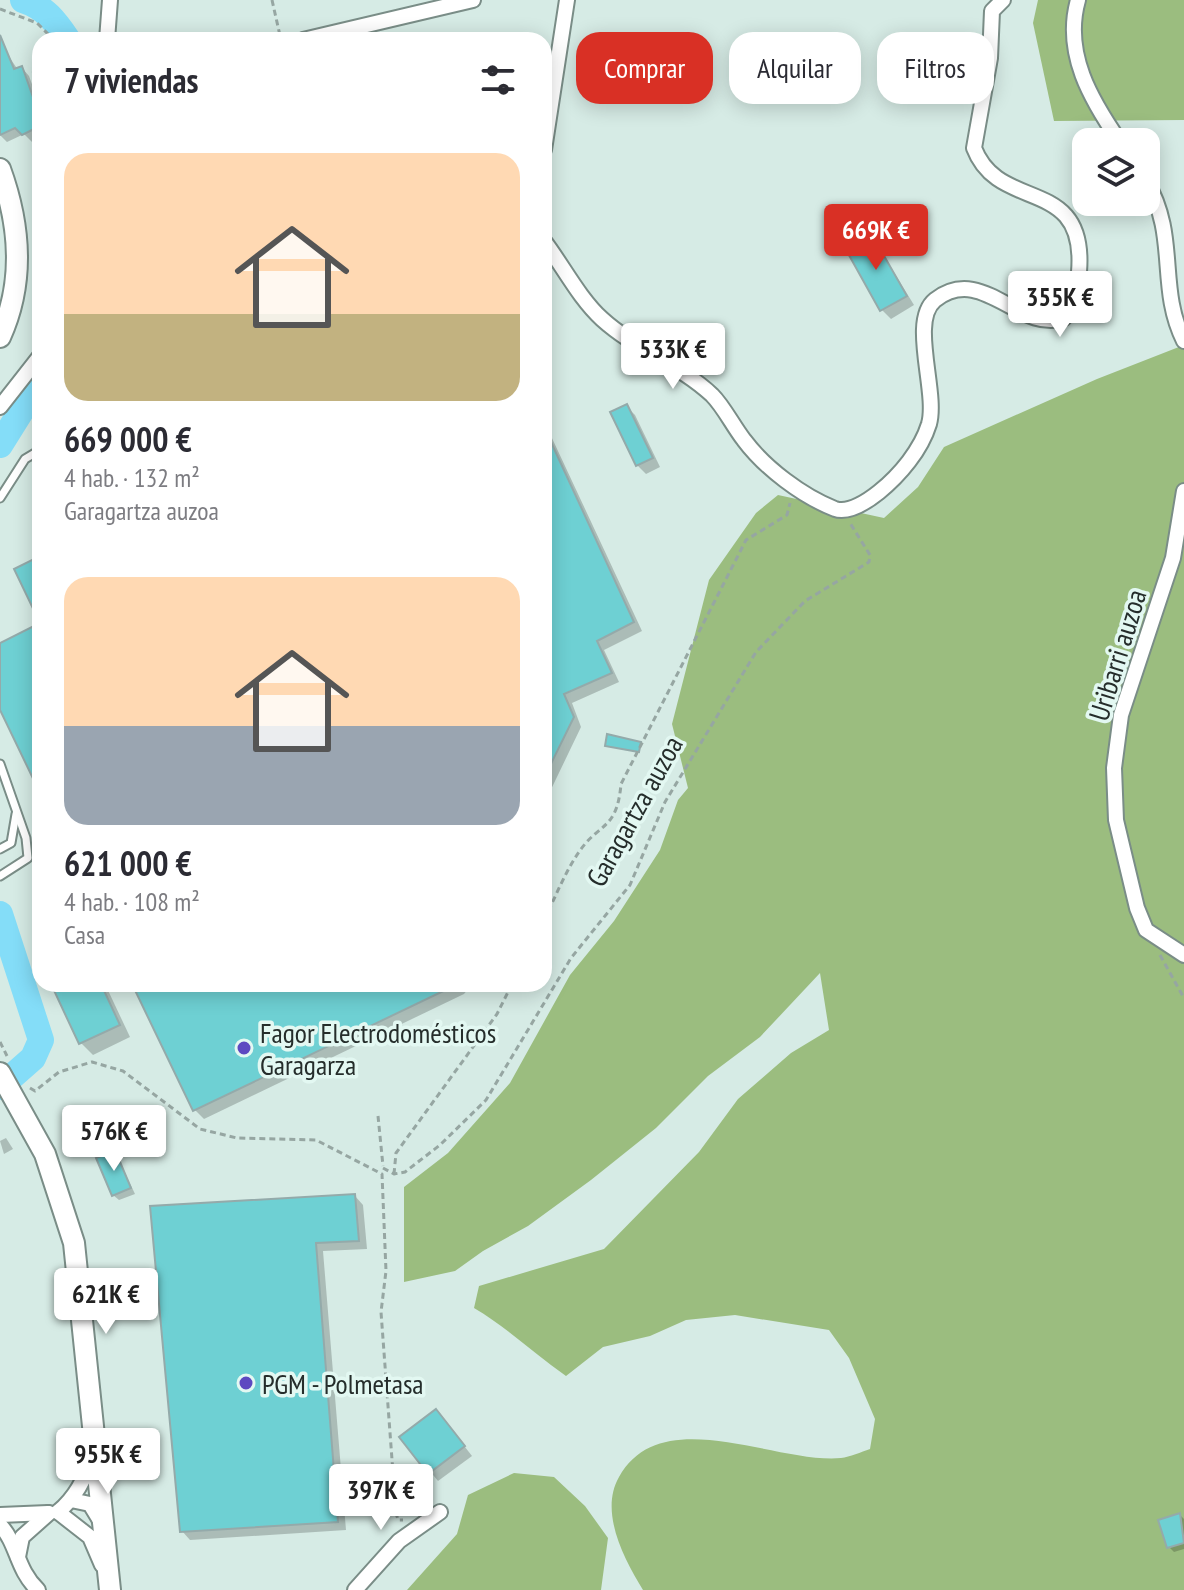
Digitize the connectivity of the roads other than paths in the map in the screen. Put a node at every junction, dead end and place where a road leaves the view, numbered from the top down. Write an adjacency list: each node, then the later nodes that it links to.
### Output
1 (110, 0): 6 (street)
2 (473, 0): 7 (street)
3 (567, 0): 8 (street)
4 (1003, 0): 12 (street)
5 (1078, 0): 9 (street)
6 (108, 32)
7 (337, 32)
8 (552, 98)
9 (1110, 128)
10 (0, 169): 13 (main road)
11 (1160, 212): 14 (street)
12 (552, 252)
13 (0, 337)
14 (1184, 341)
15 (32, 366): 16 (street)
16 (0, 407)
17 (32, 455): 19 (lane)
18 (1184, 491): 24 (street, Uribarri auzoa)
19 (0, 498)
20 (0, 764): 21 (lane)
21 (17, 812): 22 (lane); 23 (lane)
22 (0, 849)
23 (0, 876)
24 (1184, 955)
25 (3, 1071): 26 (main road)
26 (96, 1438): 27 (main road); 28 (street)
27 (96, 1497): 28 (street); 31 (street); 36 (main road)
28 (71, 1500): 31 (street)
29 (440, 1512): 38 (street)
30 (21, 1514): 31 (street); 32 (street); 34 (street)
31 (58, 1514): 34 (street); 36 (street)
32 (0, 1515)
33 (0, 1525): 35 (street)
34 (22, 1537): 35 (street)
35 (18, 1565): 37 (street)
36 (110, 1587)
37 (38, 1590)
38 (355, 1590)

